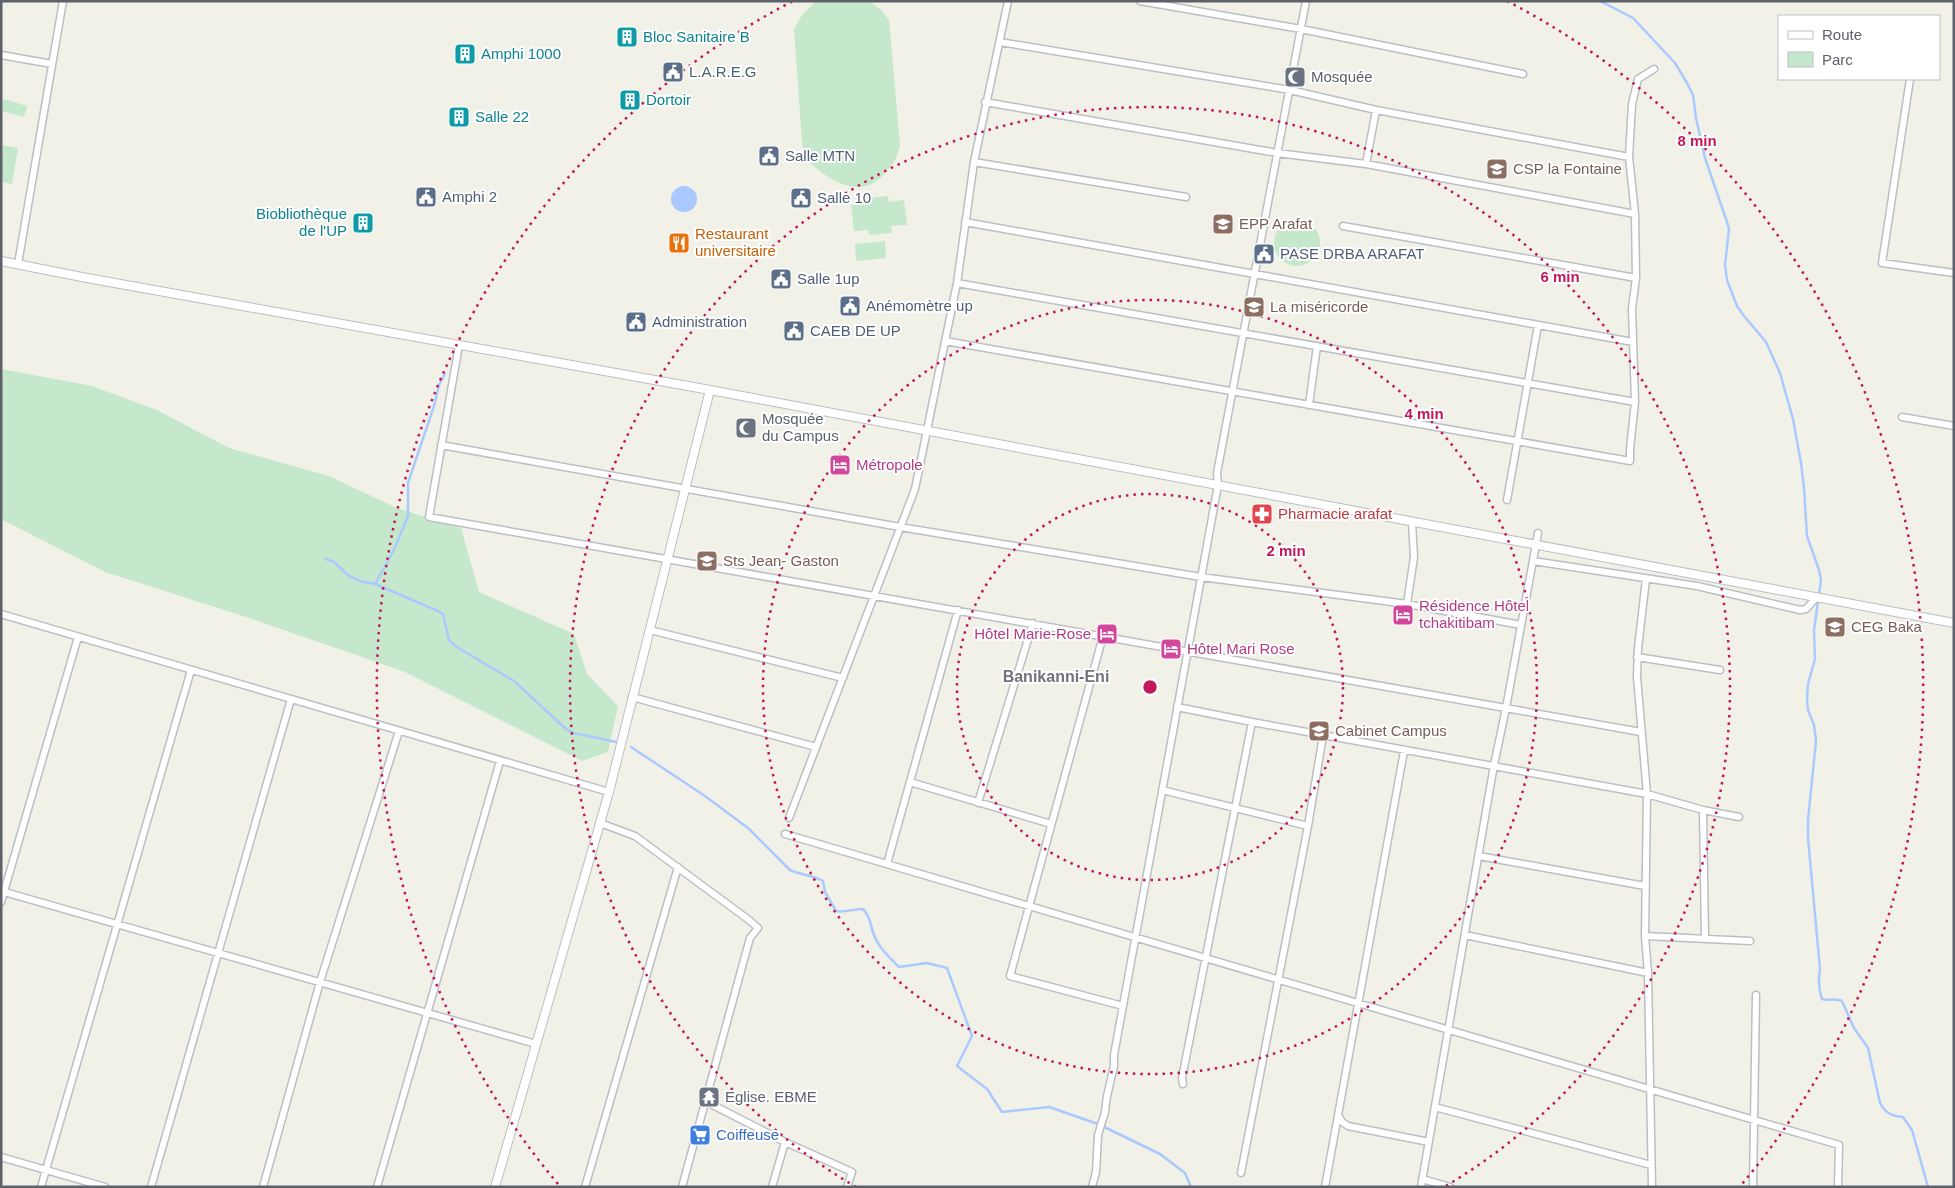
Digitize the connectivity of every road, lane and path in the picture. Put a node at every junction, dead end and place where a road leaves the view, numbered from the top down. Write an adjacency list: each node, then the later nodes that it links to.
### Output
1 (63, 1): 8 (street)
2 (1008, 1): 6 (street)
3 (1140, 1): 5 (street)
4 (1306, 1): 5 (street)
5 (1301, 29): 10 (street); 12 (street)
6 (1000, 42): 12 (street); 13 (street)
7 (1, 55): 8 (street)
8 (52, 64): 24 (street)
9 (1654, 69): 16 (street)
10 (1523, 74)
11 (1910, 80): 25 (street)
12 (1290, 90): 14 (street); 15 (street)
13 (985, 102): 15 (street); 17 (street)
14 (1376, 110): 16 (street); 18 (street)
15 (1277, 153): 18 (street); 26 (street)
16 (1629, 157): 20 (street)
17 (974, 162): 19 (street); 21 (street)
18 (1366, 164): 20 (street)
19 (1186, 197)
20 (1635, 214): 27 (street)
21 (965, 222): 26 (street); 28 (street)
22 (1343, 226): 27 (street)
23 (1, 261): 24 (street)
24 (18, 264): 33 (street)
25 (1954, 273)
26 (1254, 274): 29 (street); 30 (street)
27 (1636, 278): 32 (street)
28 (957, 283): 30 (street); 31 (street)
29 (1538, 325): 32 (street); 35 (street)
30 (1243, 333): 34 (street); 37 (street)
31 (945, 341): 37 (street); 42 (street)
32 (1633, 342): 38 (street)
33 (459, 345): 36 (street); 44 (street)
34 (1318, 346): 35 (street); 39 (street)
35 (1528, 383): 38 (street); 43 (street)
36 (710, 390): 42 (street); 46 (street)
37 (1232, 391): 39 (street); 45 (street)
38 (1635, 402): 43 (street)
39 (1309, 405): 43 (street)
40 (1902, 417): 41 (street)
41 (1954, 426)
42 (928, 431): 45 (street); 49 (street)
43 (1518, 441): 47 (street)
44 (441, 445): 46 (street); 52 (street)
45 (1218, 485): 48 (street); 54 (street)
46 (685, 489): 49 (street); 52 (street)
47 (1507, 500)
48 (1412, 522): 51 (street); 58 (street)
49 (900, 527): 54 (street); 56 (street)
50 (1538, 534): 51 (street)
51 (1535, 545): 53 (street); 57 (street)
52 (668, 559): 56 (street); 64 (street)
53 (1532, 561): 55 (street); 63 (street)
54 (1201, 577): 58 (street); 67 (street)
55 (1646, 579): 57 (street); 68 (street)
56 (874, 595): 59 (street); 71 (street)
57 (1816, 598): 62 (street)
58 (1408, 604): 63 (street)
59 (958, 610): 61 (street); 84 (street)
60 (1, 614): 66 (street)
61 (1033, 623): 65 (street); 88 (street)
62 (1954, 623)
63 (1521, 625): 75 (street)
64 (650, 630): 71 (street); 72 (street)
65 (1103, 636): 67 (street); 94 (street)
66 (78, 637): 69 (street); 101 (street)
67 (1188, 651): 74 (street); 75 (street)
68 (1637, 656): 70 (street); 78 (street)
69 (191, 670): 73 (street); 104 (street)
70 (1720, 670)
71 (843, 678): 80 (street)
72 (632, 697): 80 (street); 86 (street)
73 (291, 699): 77 (street); 110 (street)
74 (1177, 706): 76 (street); 85 (street)
75 (1506, 708): 78 (street); 83 (street)
76 (1252, 722): 79 (street); 89 (street)
77 (399, 731): 82 (street); 114 (street)
78 (1641, 732): 87 (street)
79 (1323, 736): 81 (street); 95 (street)
80 (816, 747): 92 (street)
81 (1404, 751): 83 (street); 116 (street)
82 (500, 761): 86 (street); 118 (street)
83 (1494, 765): 87 (street); 97 (street)
84 (910, 782): 88 (street); 98 (street)
85 (1162, 790): 89 (street); 107 (street)
86 (609, 792): 93 (street)
87 (1646, 794): 90 (street); 100 (street)
88 (978, 803): 94 (street)
89 (1234, 808): 95 (street); 111 (street)
90 (1704, 810): 91 (street); 108 (street)
91 (1739, 817)
92 (789, 818)
93 (600, 822): 99 (street); 120 (street)
94 (1051, 824): 103 (street)
95 (1308, 826): 113 (street)
96 (785, 834): 98 (street)
97 (1479, 856): 100 (street); 105 (street)
98 (886, 864): 103 (street)
99 (678, 867): 123 (street); 140 (street)
100 (1644, 886): 106 (street)
101 (3, 891): 102 (street); 104 (street)
102 (1, 902)
103 (1029, 906): 107 (street); 117 (street)
104 (117, 924): 110 (street); 131 (street)
105 (1465, 935): 112 (street); 119 (street)
106 (1645, 936): 108 (street); 112 (street)
107 (1136, 937): 111 (street); 117 (street)
108 (1705, 940): 109 (street)
109 (1750, 941)
110 (218, 953): 114 (street); 136 (street)
111 (1205, 958): 113 (street); 121 (street)
112 (1648, 973): 122 (street)
113 (1279, 979): 116 (street); 132 (street)
114 (320, 982): 118 (street); 137 (street)
115 (1756, 995): 126 (street)
116 (1358, 1003): 119 (street); 125 (street)
117 (1123, 1006): 144 (street)
118 (427, 1013): 120 (street); 138 (street)
119 (1449, 1030): 122 (street); 124 (street)
120 (536, 1044): 139 (street)
121 (1182, 1084)
122 (1650, 1089): 126 (street); 130 (street)
123 (705, 1101): 127 (street); 141 (street)
124 (1435, 1107): 128 (street); 130 (street)
125 (1338, 1115): 128 (street); 145 (street)
126 (1754, 1120): 148 (street); 149 (street)
127 (785, 1142): 142 (street); 143 (street)
128 (1429, 1142): 133 (street)
129 (1, 1157): 131 (street)
130 (1651, 1165): 147 (street)
131 (46, 1170): 134 (street); 135 (street)
132 (1241, 1173)
133 (1422, 1183): 146 (street)
134 (41, 1187)
135 (105, 1187)
136 (151, 1187)
137 (264, 1187)
138 (377, 1187)
139 (494, 1187)
140 (585, 1187)
141 (682, 1187)
142 (772, 1187)
143 (848, 1187)
144 (1092, 1187)
145 (1325, 1187)
146 (1450, 1187)
147 (1652, 1187)
148 (1753, 1187)
149 (1838, 1187)

